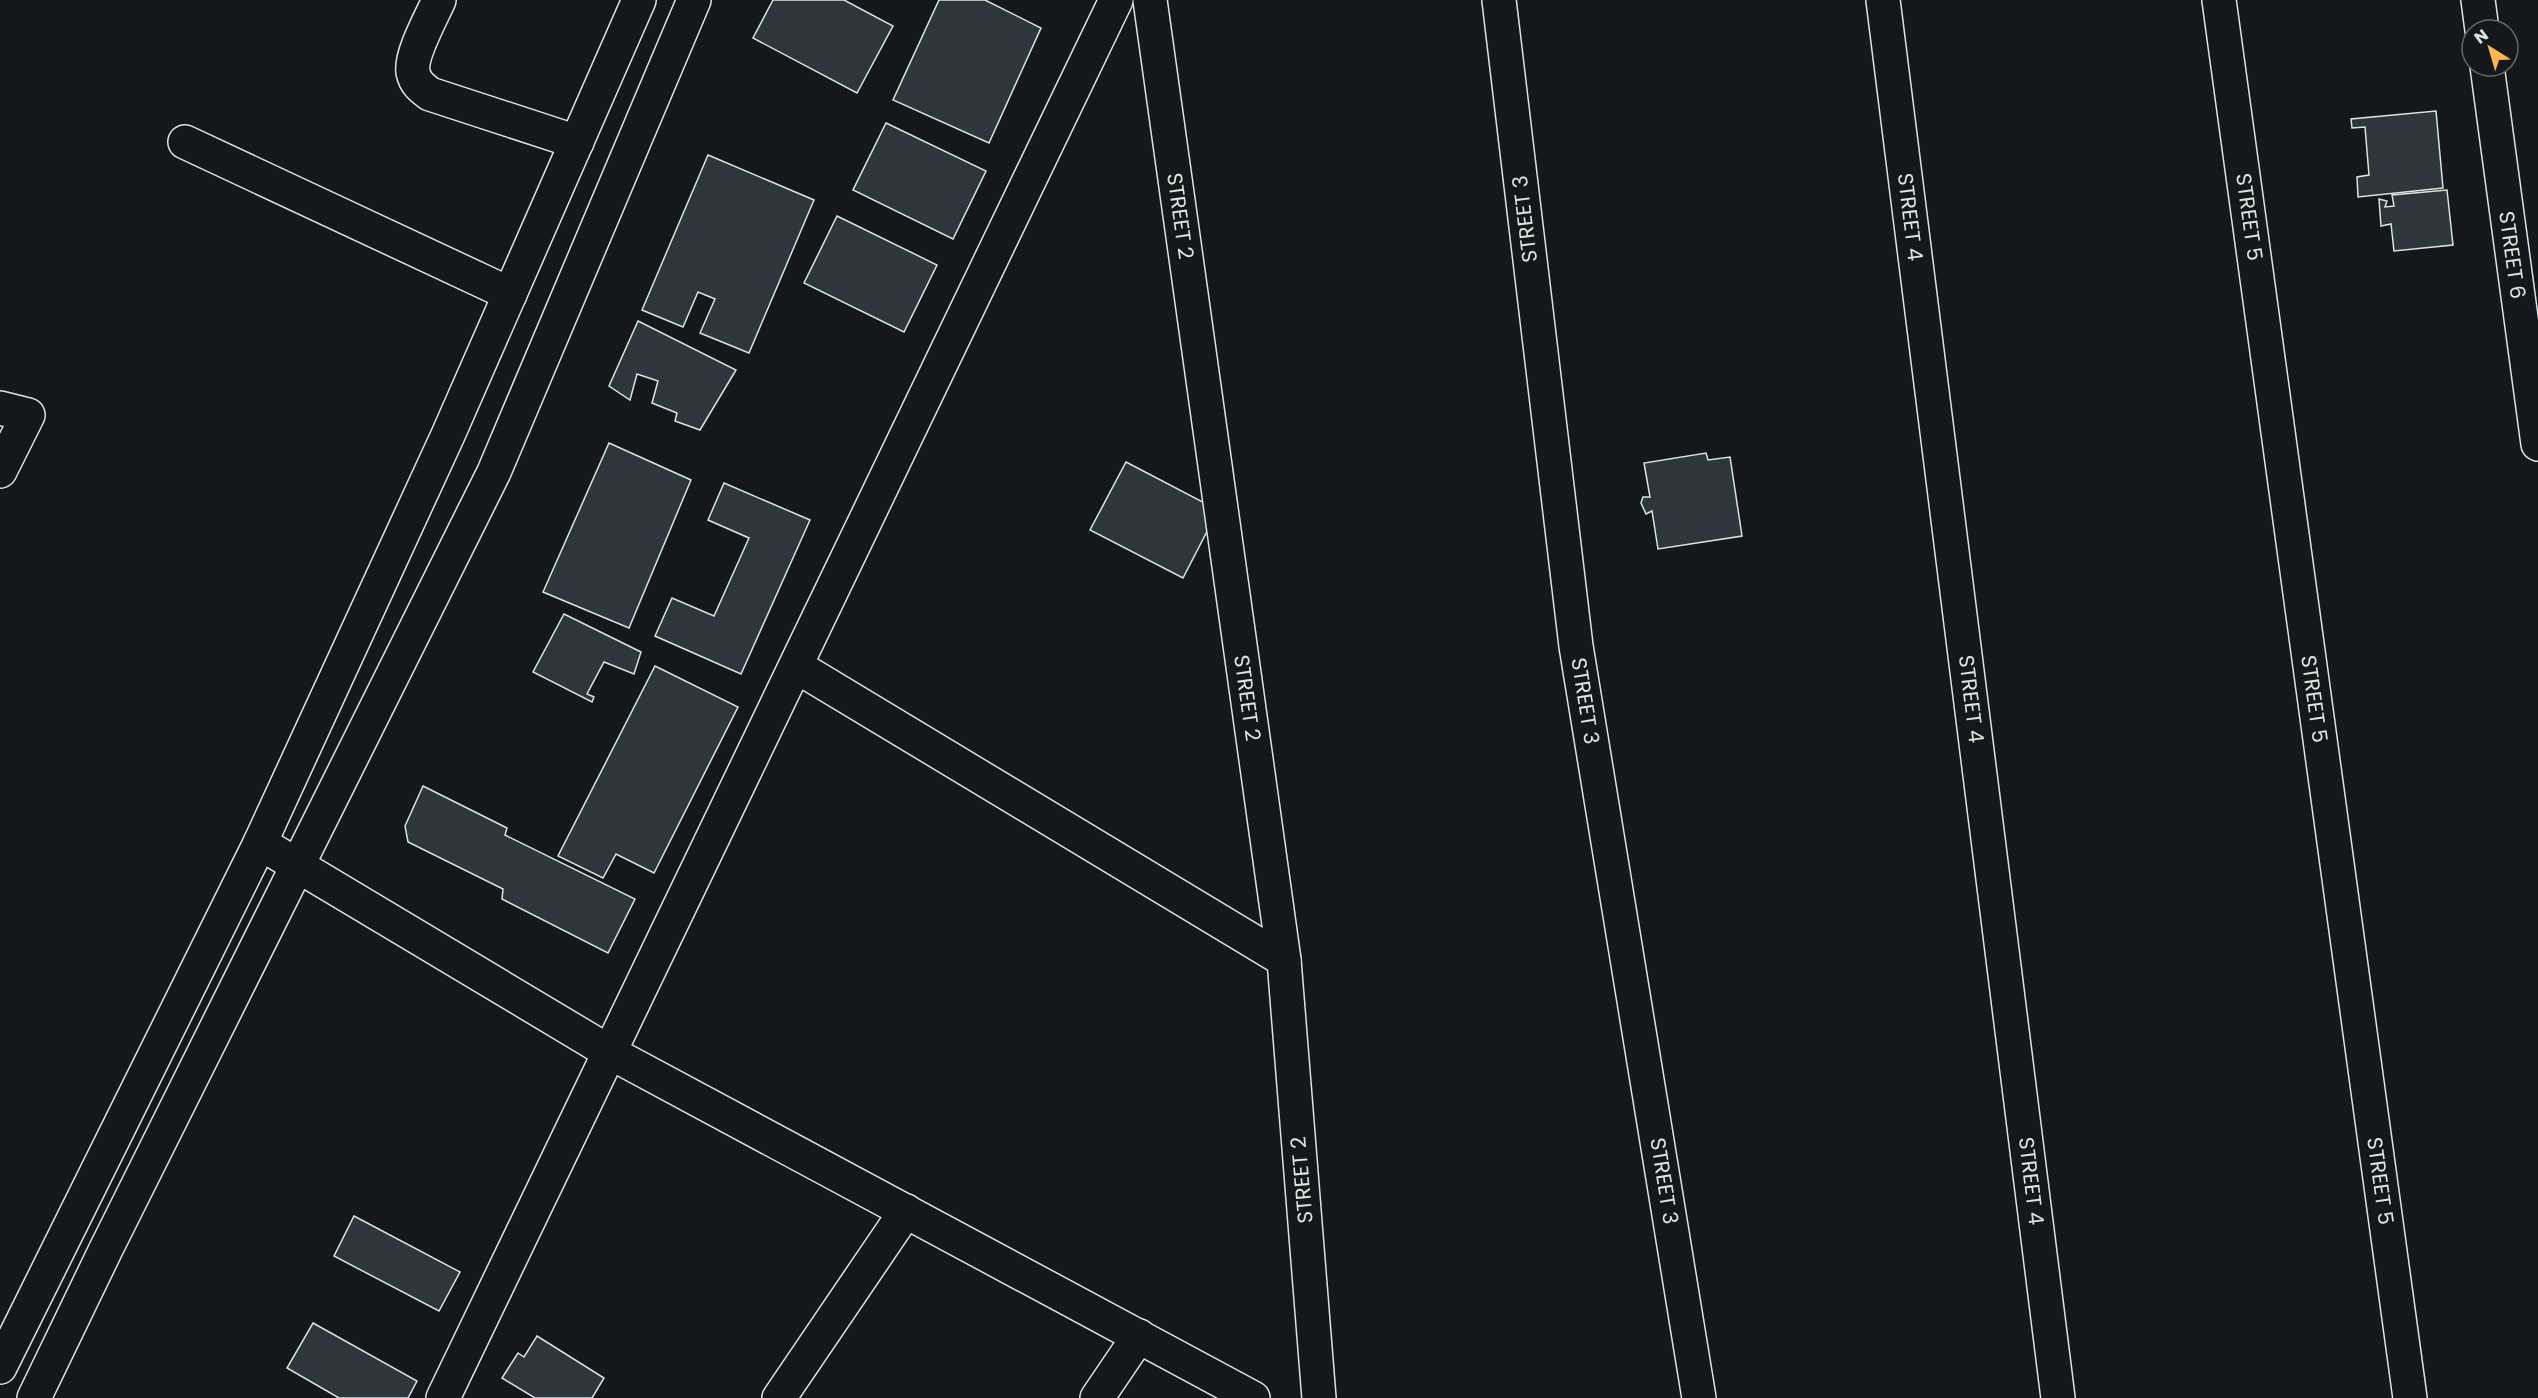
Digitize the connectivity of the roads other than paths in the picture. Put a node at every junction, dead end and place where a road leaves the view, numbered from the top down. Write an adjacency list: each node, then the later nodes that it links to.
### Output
1 (439, 0): 13 (street)
2 (639, 0): 13 (street)
3 (694, 0): 20 (street)
4 (1116, 0): 18 (street)
5 (1150, 0): 21 (street, STREET 2)
6 (1499, 0): 32 (street, STREET 3)
7 (1883, 0): 33 (street, STREET 4)
8 (2219, 0): 34 (street, STREET 5)
9 (2478, 0): 10 (street)
10 (2480, 18)
11 (2489, 78): 16 (street, STREET 6)
12 (185, 142): 14 (street)
13 (577, 142): 14 (street)
14 (510, 294): 19 (street)
15 (0, 408): 17 (street)
16 (2538, 444)
17 (0, 471)
18 (796, 666): 21 (street); 22 (street)
19 (260, 843): 20 (street); 25 (street)
20 (296, 866): 22 (street); 26 (street)
21 (1284, 960): 31 (street, STREET 2)
22 (610, 1053): 23 (street); 27 (street)
23 (906, 1211): 24 (street); 28 (street)
24 (1139, 1336): 29 (street); 30 (street)
25 (0, 1367)
26 (34, 1398)
27 (443, 1398)
28 (779, 1398)
29 (1097, 1398)
30 (1253, 1398)
31 (1319, 1398)
32 (1699, 1398)
33 (2058, 1398)
34 (2410, 1398)

